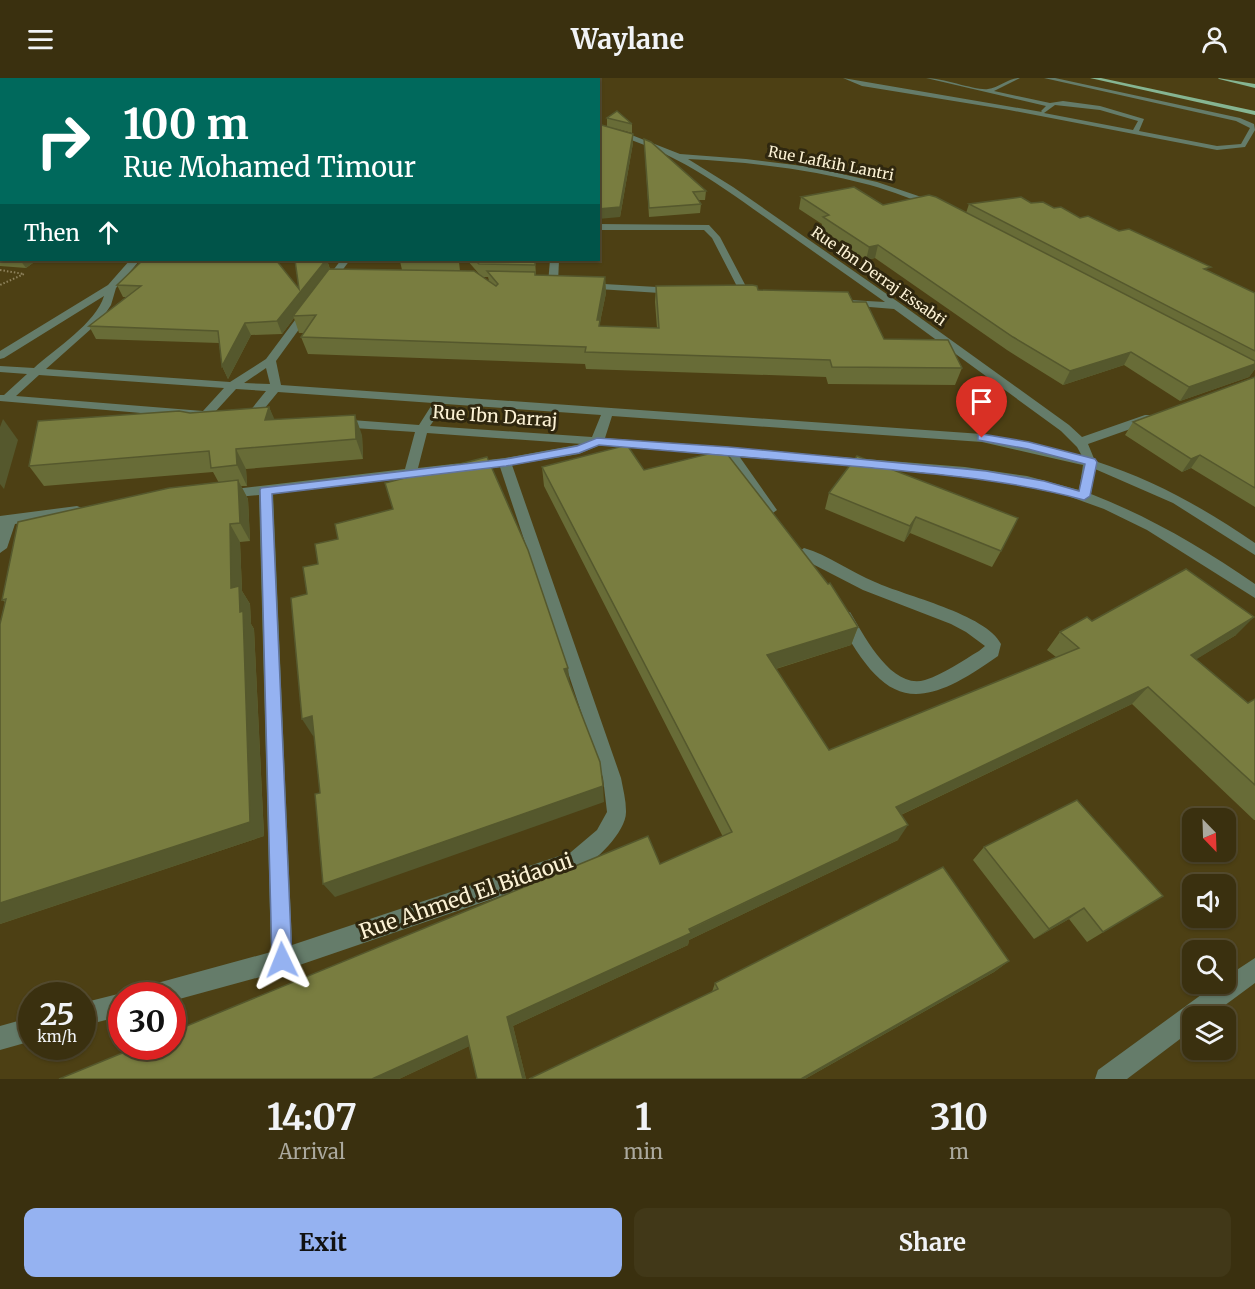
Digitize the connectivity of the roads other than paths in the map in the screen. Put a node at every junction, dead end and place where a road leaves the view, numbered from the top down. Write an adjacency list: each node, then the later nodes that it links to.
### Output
1 (846, 78): 11 (street)
2 (929, 78): 8 (street)
3 (1017, 78): 8 (street)
4 (1047, 78): 13 (street)
5 (1093, 78): 10 (main road)
6 (1221, 78): 7 (main road)
7 (1255, 86)
8 (991, 90): 9 (street)
9 (1051, 105): 11 (street); 13 (street)
10 (1255, 113)
11 (1040, 114): 13 (street)
12 (600, 129): 14 (street, Rue Ibn Derraj Essabti)
13 (1135, 133)
14 (681, 156): 15 (street, Rue Lafkih Lantri); 28 (street, Rue Ibn Derraj Essabti)
15 (946, 210)
16 (600, 228): 25 (street)
17 (134, 261): 22 (street)
18 (344, 261): 20 (street)
19 (554, 261): 23 (street)
20 (331, 280): 21 (street); 30 (street)
21 (342, 280)
22 (111, 287): 29 (street); 32 (street)
23 (690, 292)
24 (735, 295): 25 (street)
25 (746, 296): 26 (street)
26 (758, 297)
27 (840, 302): 28 (street)
28 (899, 307): 43 (street, Rue Ibn Derraj Essabti)
29 (0, 356)
30 (270, 361): 33 (street); 34 (street)
31 (0, 369): 32 (street, Rue Ibn Darraj)
32 (38, 372): 33 (street, Rue Ibn Darraj); 35 (street)
33 (234, 384): 34 (street, Rue Ibn Darraj); 38 (street)
34 (276, 387): 36 (street, Rue Ibn Darraj); 38 (street)
35 (3, 398): 38 (street)
36 (442, 399): 37 (street, Rue Ibn Darraj); 41 (street)
37 (608, 411): 42 (street); 46 (street, Rue Ibn Darraj)
38 (207, 414)
39 (1157, 415): 43 (street)
40 (320, 422): 41 (street, Rue Ibn Darraj)
41 (422, 429): 42 (street, Rue Ibn Darraj); 47 (street)
42 (597, 442): 44 (street, Rue Ibn Darraj); 45 (street)
43 (1081, 442): 46 (street, Rue Ibn Derraj Essabti)
44 (729, 451): 50 (street, Rue Ibn Darraj); 53 (street)
45 (506, 462): 47 (street); 59 (street, Rue Ahmed El Bidaoui)
46 (1091, 462): 50 (street); 55 (street, Rue Ibn Darraj)
47 (410, 473): 48 (street)
48 (266, 490): 49 (street); 59 (street)
49 (210, 496)
50 (1084, 496): 57 (street, Rue Ibn Darraj)
51 (87, 510): 52 (street)
52 (4, 520): 54 (street)
53 (778, 520)
54 (0, 548)
55 (1255, 550)
56 (822, 582): 58 (street)
57 (1255, 592)
58 (834, 601)
59 (282, 960): 61 (street, Rue Ahmed El Bidaoui)
60 (1255, 969): 64 (street)
61 (186, 986)
62 (18, 1033): 63 (street)
63 (0, 1038)
64 (1107, 1079)

